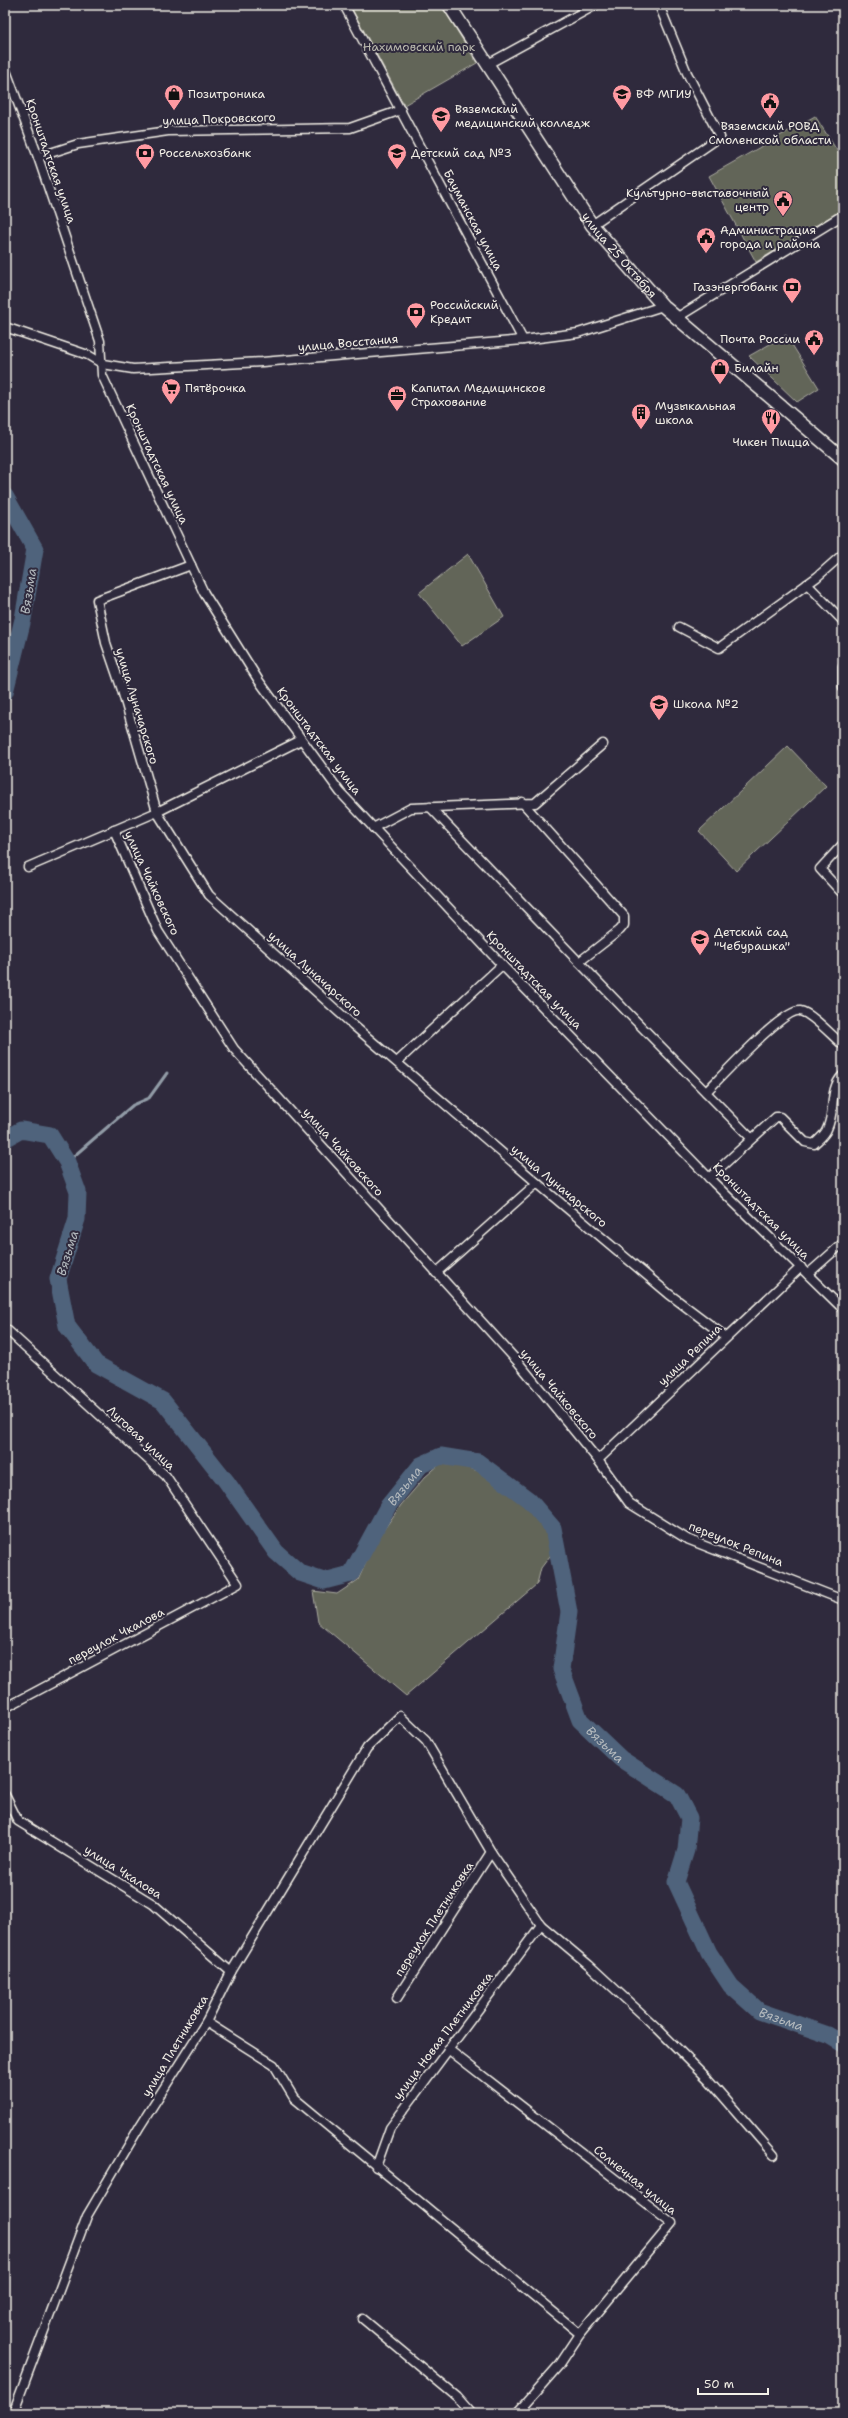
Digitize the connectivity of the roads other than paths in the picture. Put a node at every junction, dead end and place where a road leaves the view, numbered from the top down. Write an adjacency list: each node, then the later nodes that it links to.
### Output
1 (344, 5): 7 (street, Бауманская улица)
2 (449, 5): 5 (main road, улица 25 Октября)
3 (596, 5): 5 (street)
4 (659, 5): 10 (street)
5 (486, 65): 10 (main road, улица 25 Октября)
6 (5, 68): 8 (street, Кронштадтская улица)
7 (401, 110): 8 (street, улица Покровского); 14 (street, Бауманская улица)
8 (38, 157): 15 (street, Кронштадтская улица)
9 (843, 215): 12 (street)
10 (592, 225): 11 (main road, улица 25 Октября)
11 (663, 306): 12 (main road, улица 25 Октября); 14 (street, улица Восстания)
12 (678, 317): 16 (main road, улица 25 Октября)
13 (5, 327): 15 (street, улица Восстания)
14 (523, 340): 15 (street, улица Восстания)
15 (103, 364): 18 (street, Кронштадтская улица)
16 (843, 459)
17 (843, 554): 19 (street)
18 (191, 565): 24 (street, Кронштадтская улица); 28 (street, улица Луначарского)
19 (807, 584): 20 (street); 21 (street)
20 (843, 622)
21 (679, 627)
22 (843, 666): 23 (street)
23 (843, 687)
24 (301, 740): 28 (street); 29 (street, Кронштадтская улица)
25 (603, 744): 26 (street)
26 (522, 802): 27 (street); 34 (street)
27 (430, 807): 29 (street); 34 (street)
28 (157, 812): 30 (street); 37 (street, улица Луначарского)
29 (373, 828): 35 (street, Кронштадтская улица)
30 (114, 830): 32 (street); 45 (street, улица Чайковского)
31 (843, 844): 33 (street)
32 (28, 867)
33 (843, 894)
34 (579, 962): 39 (street)
35 (502, 966): 37 (street); 41 (street, Кронштадтская улица)
36 (843, 1045): 39 (street)
37 (397, 1062): 42 (street, улица Луначарского)
38 (843, 1075): 40 (street)
39 (706, 1092): 40 (street)
40 (752, 1138): 41 (street)
41 (710, 1178): 44 (street, Кронштадтская улица)
42 (537, 1182): 45 (street); 49 (street, улица Луначарского)
43 (843, 1244): 46 (street)
44 (801, 1267): 46 (street, Кронштадтская улица); 49 (street, улица Репина)
45 (436, 1273): 50 (street, улица Чайковского)
46 (808, 1274): 47 (street, Кронштадтская улица)
47 (843, 1308)
48 (5, 1328): 51 (street, Луговая улица)
49 (726, 1337): 50 (street, улица Репина)
50 (598, 1460): 52 (street, переулок Репина)
51 (238, 1584): 53 (street, переулок Чкалова)
52 (843, 1600)
53 (5, 1708)
54 (5, 1795): 57 (street, улица Чкалова)
55 (491, 1852): 56 (street); 57 (street, улица Плетниковка); 58 (street, переулок Плетниковка)
56 (541, 1925): 60 (street, улица Новая Плетниковка); 61 (street)
57 (232, 1972): 59 (street, улица Плетниковка)
58 (397, 1998)
59 (206, 2022): 62 (street); 65 (street, улица Плетниковка)
60 (448, 2049): 62 (street, улица Новая Плетниковка); 64 (street, Солнечная улица)
61 (774, 2155)
62 (376, 2167): 64 (street)
63 (363, 2319): 66 (street)
64 (580, 2334): 67 (street, Солнечная улица)
65 (13, 2413)
66 (471, 2413)
67 (518, 2413)

